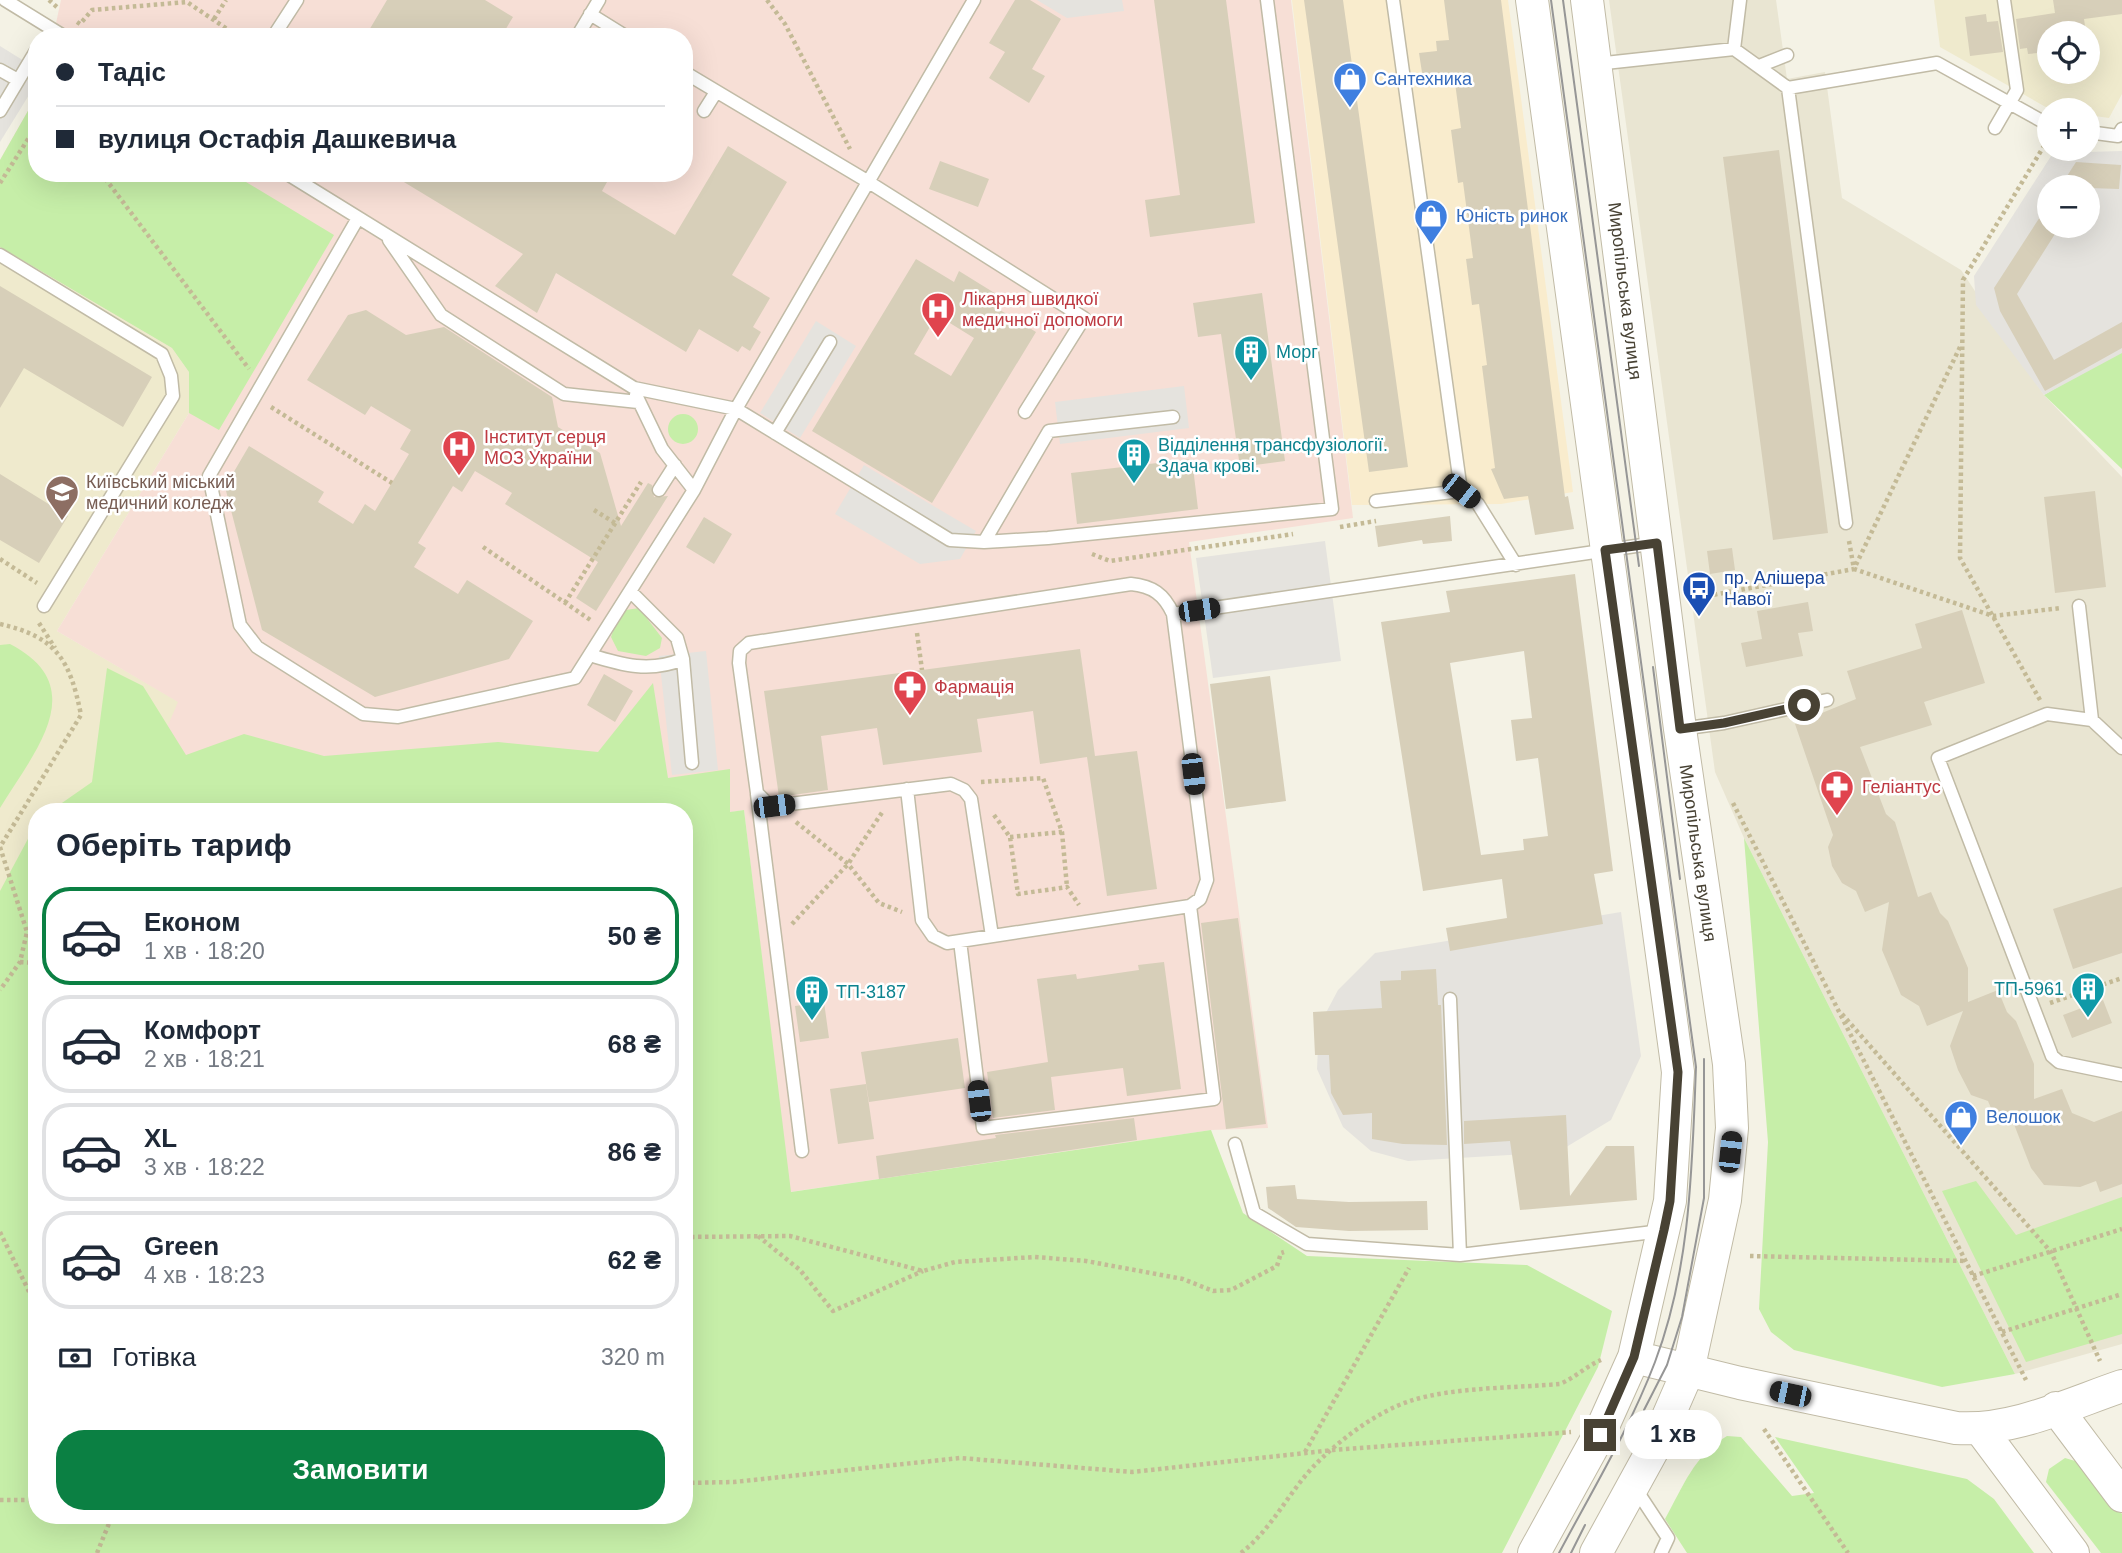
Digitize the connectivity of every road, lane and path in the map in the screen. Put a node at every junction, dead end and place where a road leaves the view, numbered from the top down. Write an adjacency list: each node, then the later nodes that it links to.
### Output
1 (5, 0): 14 (lane)
2 (226, 0): 16 (path)
3 (297, 0): 20 (lane)
4 (599, 0): 15 (lane)
5 (767, 0): 42 (path)
6 (974, 0): 42 (lane)
7 (1268, 0): 67 (lane)
8 (1393, 0): 62 (lane)
9 (1532, 0): 70 (street)
10 (1587, 0): 26 (street, Миропільська вулиця)
11 (1740, 0): 23 (lane)
12 (2004, 0): 33 (lane)
13 (187, 1): 16 (path); 17 (path)
14 (24, 5): 18 (lane)
15 (590, 14): 21 (lane); 22 (lane)
16 (214, 19): 19 (path)
17 (73, 20)
18 (44, 28)
19 (226, 28)
20 (278, 28)
21 (582, 28)
22 (613, 28)
23 (1734, 49): 26 (lane); 27 (lane)
24 (1787, 55): 27 (lane)
25 (28, 64): 30 (lane)
26 (1596, 64): 68 (street, Миропільська вулиця)
27 (1759, 66): 31 (lane)
28 (0, 69): 30 (lane)
29 (693, 78): 32 (lane)
30 (18, 80): 34 (lane)
31 (1788, 88): 33 (lane); 66 (lane)
32 (716, 92): 35 (lane); 42 (lane)
33 (2009, 103): 36 (lane); 37 (lane)
34 (0, 111)
35 (704, 111)
36 (2037, 118)
37 (1995, 128)
38 (2122, 129): 39 (lane)
39 (2100, 134)
40 (28, 139): 45 (path)
41 (2037, 157): 79 (path)
42 (867, 181): 53 (lane); 54 (lane)
43 (108, 182): 51 (path)
44 (300, 182): 46 (lane)
45 (0, 183)
46 (358, 218): 47 (lane); 51 (lane)
47 (384, 234): 50 (lane); 52 (lane)
48 (0, 255): 74 (lane)
49 (830, 342): 56 (lane)
50 (634, 388): 52 (lane); 53 (lane)
51 (258, 392): 59 (path); 83 (lane)
52 (638, 402): 57 (lane)
53 (736, 409): 56 (lane); 61 (lane)
54 (1025, 412)
55 (1173, 417): 67 (lane)
56 (775, 433): 67 (lane)
57 (662, 449): 58 (lane); 65 (path)
58 (675, 465): 60 (lane); 61 (lane)
59 (392, 482)
60 (659, 490)
61 (694, 490): 73 (lane)
62 (1461, 491): 63 (lane); 72 (lane)
63 (1376, 501)
64 (594, 510): 65 (path)
65 (615, 523): 75 (path)
66 (1846, 523): 79 (path)
67 (984, 542)
68 (1657, 543): 70 (lane); 90 (street, Миропільська вулиця)
69 (483, 547): 75 (path)
70 (1605, 550): 72 (lane); 121 (street)
71 (0, 559): 74 (path)
72 (1516, 565): 78 (lane)
73 (630, 591): 81 (lane); 85 (lane)
74 (52, 592): 76 (lane)
75 (565, 603): 81 (path)
76 (44, 606): 82 (path)
77 (2079, 606): 79 (path); 89 (lane)
78 (1173, 614): 95 (lane); 104 (lane)
79 (1993, 616): 88 (path)
80 (0, 624): 82 (path)
81 (606, 630): 83 (lane)
82 (57, 650): 101 (path)
83 (590, 655): 85 (lane)
84 (920, 658): 86 (path)
85 (682, 659): 92 (lane)
86 (922, 670)
87 (1827, 700): 90 (lane)
88 (2047, 714): 89 (lane); 116 (lane)
89 (2092, 720): 91 (lane)
90 (1680, 729): 139 (street, Миропільська вулиця)
91 (2122, 748)
92 (692, 763)
93 (951, 784): 94 (lane); 99 (path); 107 (lane)
94 (902, 790): 98 (lane); 102 (path); 105 (lane)
95 (757, 793): 98 (lane); 108 (lane)
96 (1733, 803): 115 (path)
97 (986, 805): 100 (path)
98 (774, 806): 102 (path)
99 (1062, 832): 100 (path); 103 (path)
100 (1010, 837): 103 (path)
101 (0, 847): 110 (path)
102 (848, 864): 105 (path); 108 (path)
103 (1067, 887): 106 (path)
104 (1190, 906): 106 (lane); 109 (lane)
105 (922, 920): 109 (lane)
106 (1090, 922): 107 (lane)
107 (992, 936): 109 (lane)
108 (776, 940): 119 (lane)
109 (960, 941)
110 (20, 962): 111 (path); 113 (path)
111 (28, 962)
112 (2122, 978): 116 (path)
113 (0, 990)
114 (1450, 999): 128 (lane)
115 (1837, 1008): 126 (path); 130 (path)
116 (2033, 1009): 117 (lane)
117 (2122, 1075)
118 (1235, 1144): 125 (lane)
119 (802, 1151)
120 (2122, 1229): 126 (path)
121 (1664, 1230): 128 (lane); 137 (street)
122 (0, 1232): 133 (path)
123 (758, 1235): 124 (path); 131 (path); 131 (path)
124 (693, 1237)
125 (1307, 1244): 127 (lane); 131 (path)
126 (2051, 1252): 132 (path); 135 (path)
127 (1417, 1253): 128 (lane); 147 (path)
128 (1460, 1255)
129 (1750, 1256): 130 (path)
130 (1966, 1261): 132 (path)
131 (923, 1270)
132 (1973, 1276): 136 (path)
133 (28, 1290)
134 (2122, 1294): 135 (path)
135 (2075, 1309): 136 (path); 138 (path)
136 (2001, 1332): 140 (path)
137 (1623, 1357): 139 (street); 145 (street); 146 (path)
138 (2100, 1361)
139 (1688, 1371): 144 (street); 149 (street, Миропільська вулиця)
140 (2026, 1380)
141 (2122, 1386): 142 (street)
142 (2056, 1408): 144 (street); 150 (street)
143 (1764, 1429): 159 (path)
144 (1981, 1430): 160 (street)
145 (1600, 1435): 146 (path); 156 (street)
146 (1333, 1450): 147 (path); 155 (path)
147 (1304, 1453): 148 (path)
148 (693, 1483)
149 (1633, 1485): 157 (street, Миропільська вулиця); 158 (lane)
150 (2122, 1496)
151 (0, 1500): 152 (path)
152 (28, 1500)
153 (109, 1524): 154 (path)
154 (97, 1553)
155 (1241, 1553)
156 (1534, 1553)
157 (1596, 1553)
158 (1661, 1553)
159 (1848, 1553)
160 (2073, 1553)

